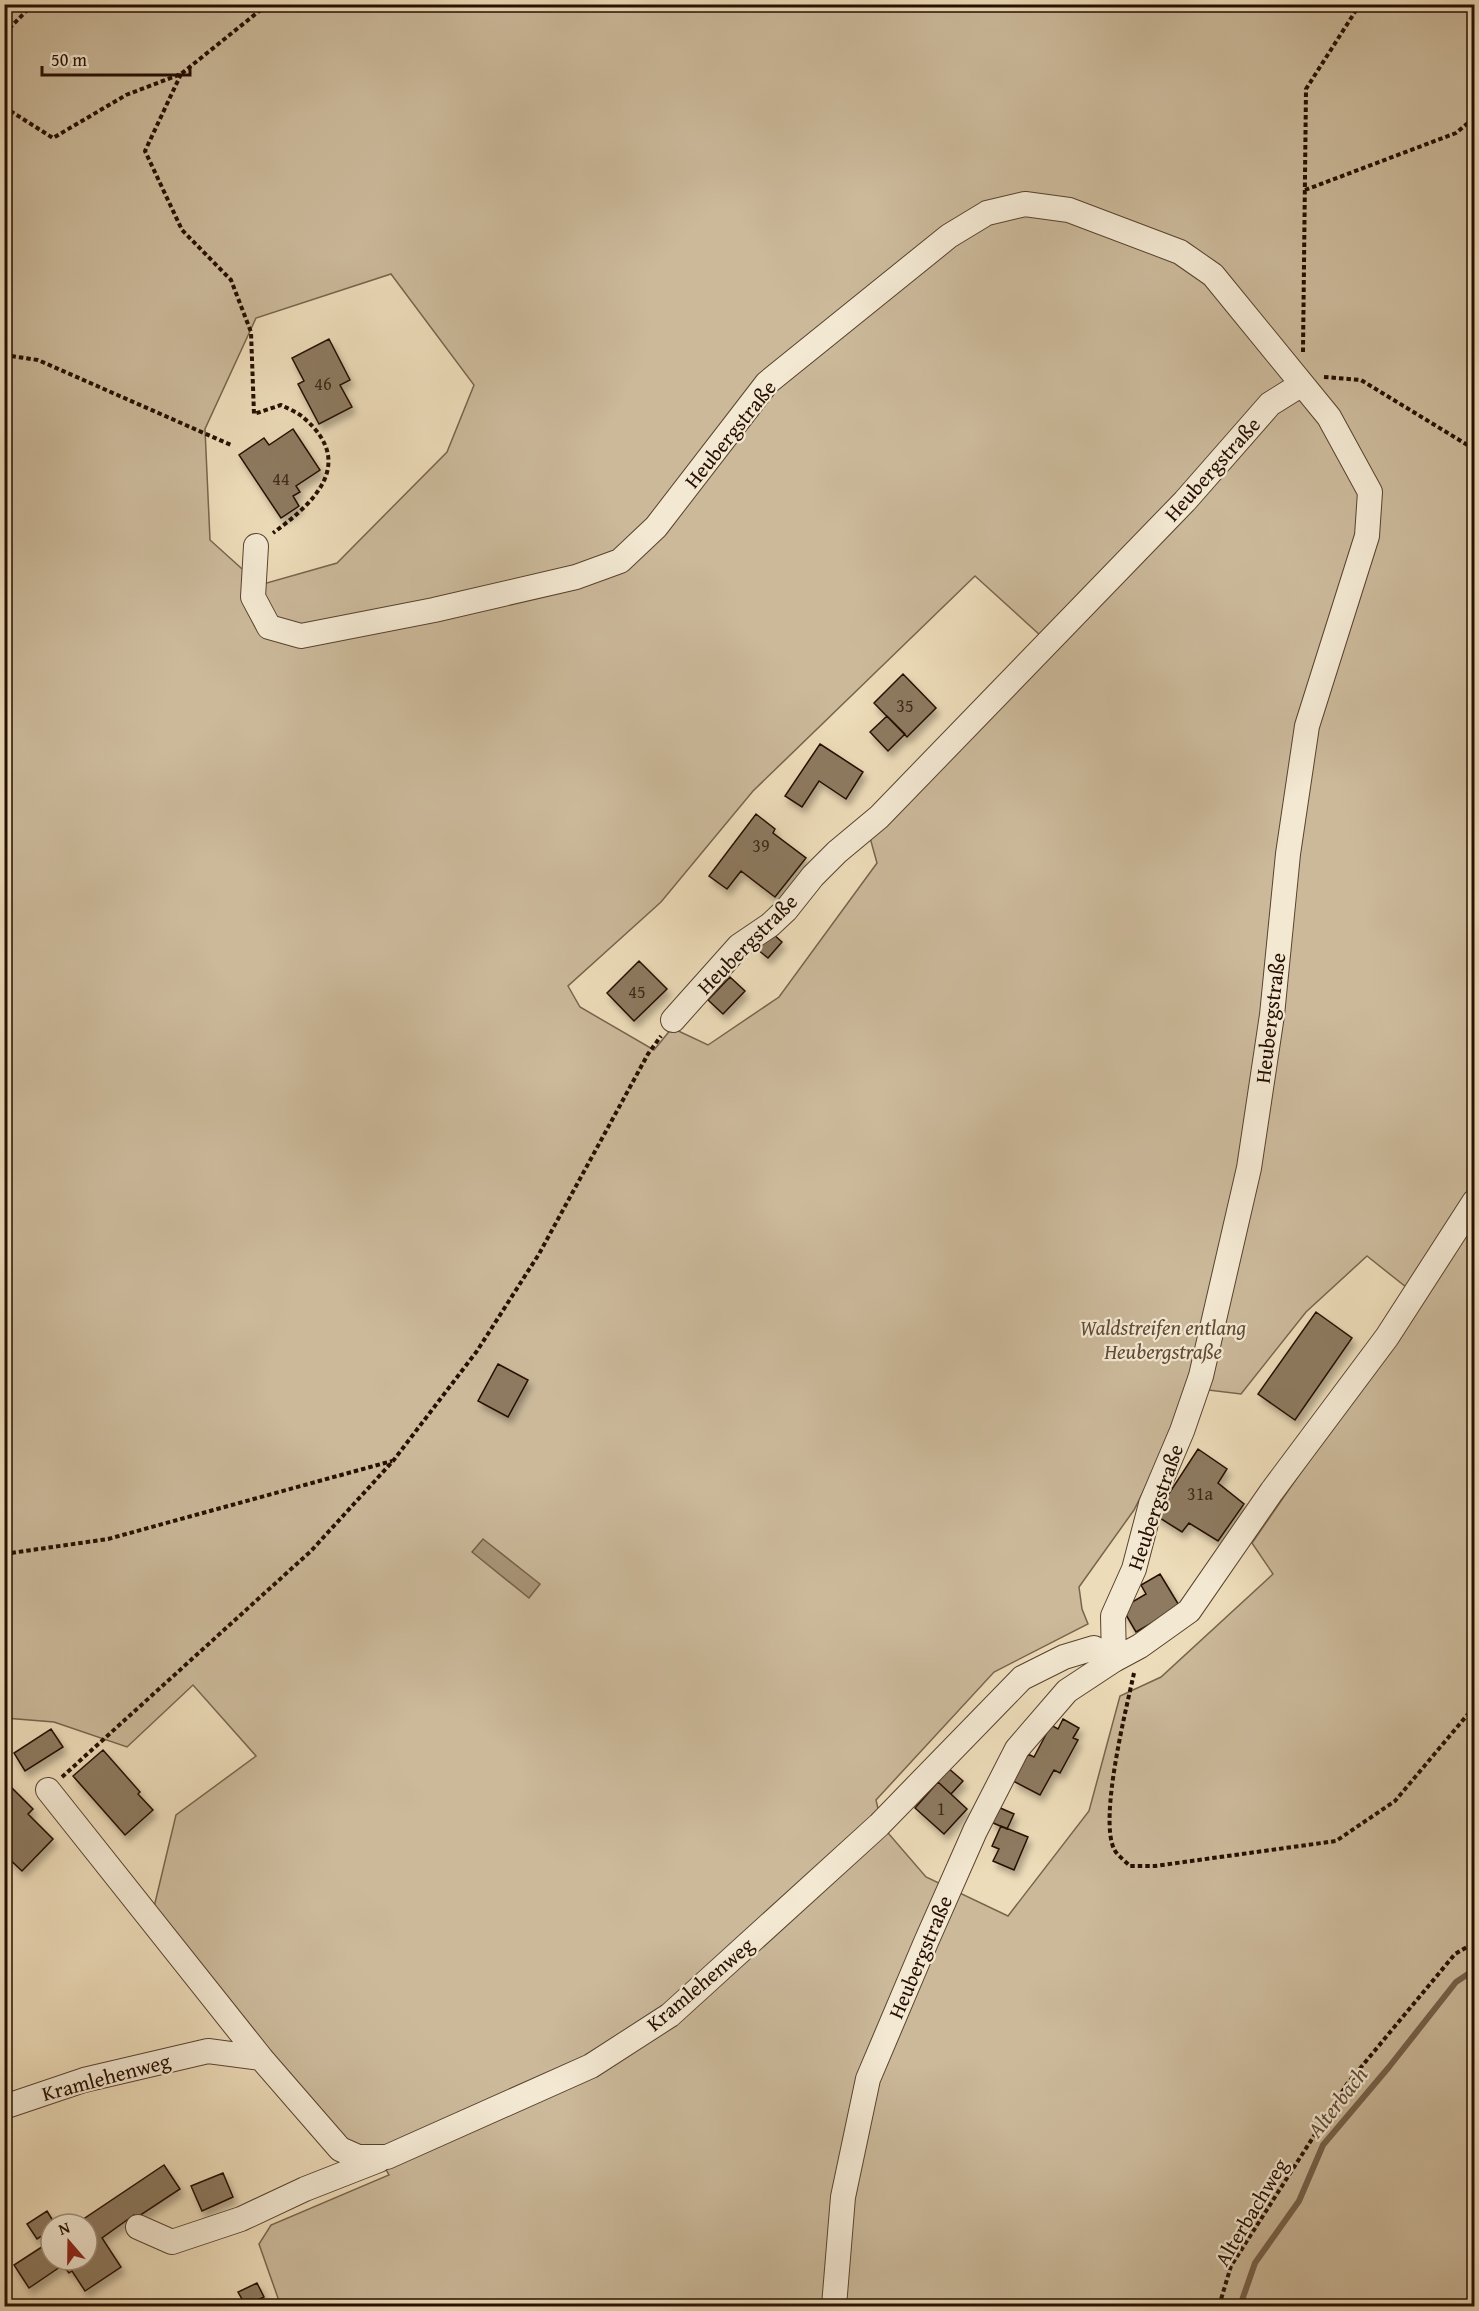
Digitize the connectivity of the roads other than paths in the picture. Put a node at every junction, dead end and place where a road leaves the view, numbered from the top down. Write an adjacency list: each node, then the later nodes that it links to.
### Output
1 (1302, 384): 2 (street, Heubergstraße); 3 (street, Heubergstraße); 5 (street, Heubergstraße)
2 (256, 546)
3 (673, 1020)
4 (1474, 1202): 5 (street, Heubergstraße)
5 (1114, 1660): 11 (street, Kramlehenweg); 13 (street, Heubergstraße)
6 (48, 1790): 7 (street)
7 (231, 2021): 8 (street); 9 (street)
8 (208, 2051): 9 (street, Kramlehenweg); 10 (street, Kramlehenweg)
9 (261, 2058): 11 (street, Kramlehenweg)
10 (4, 2107)
11 (387, 2157): 12 (street)
12 (138, 2227)
13 (834, 2307)

